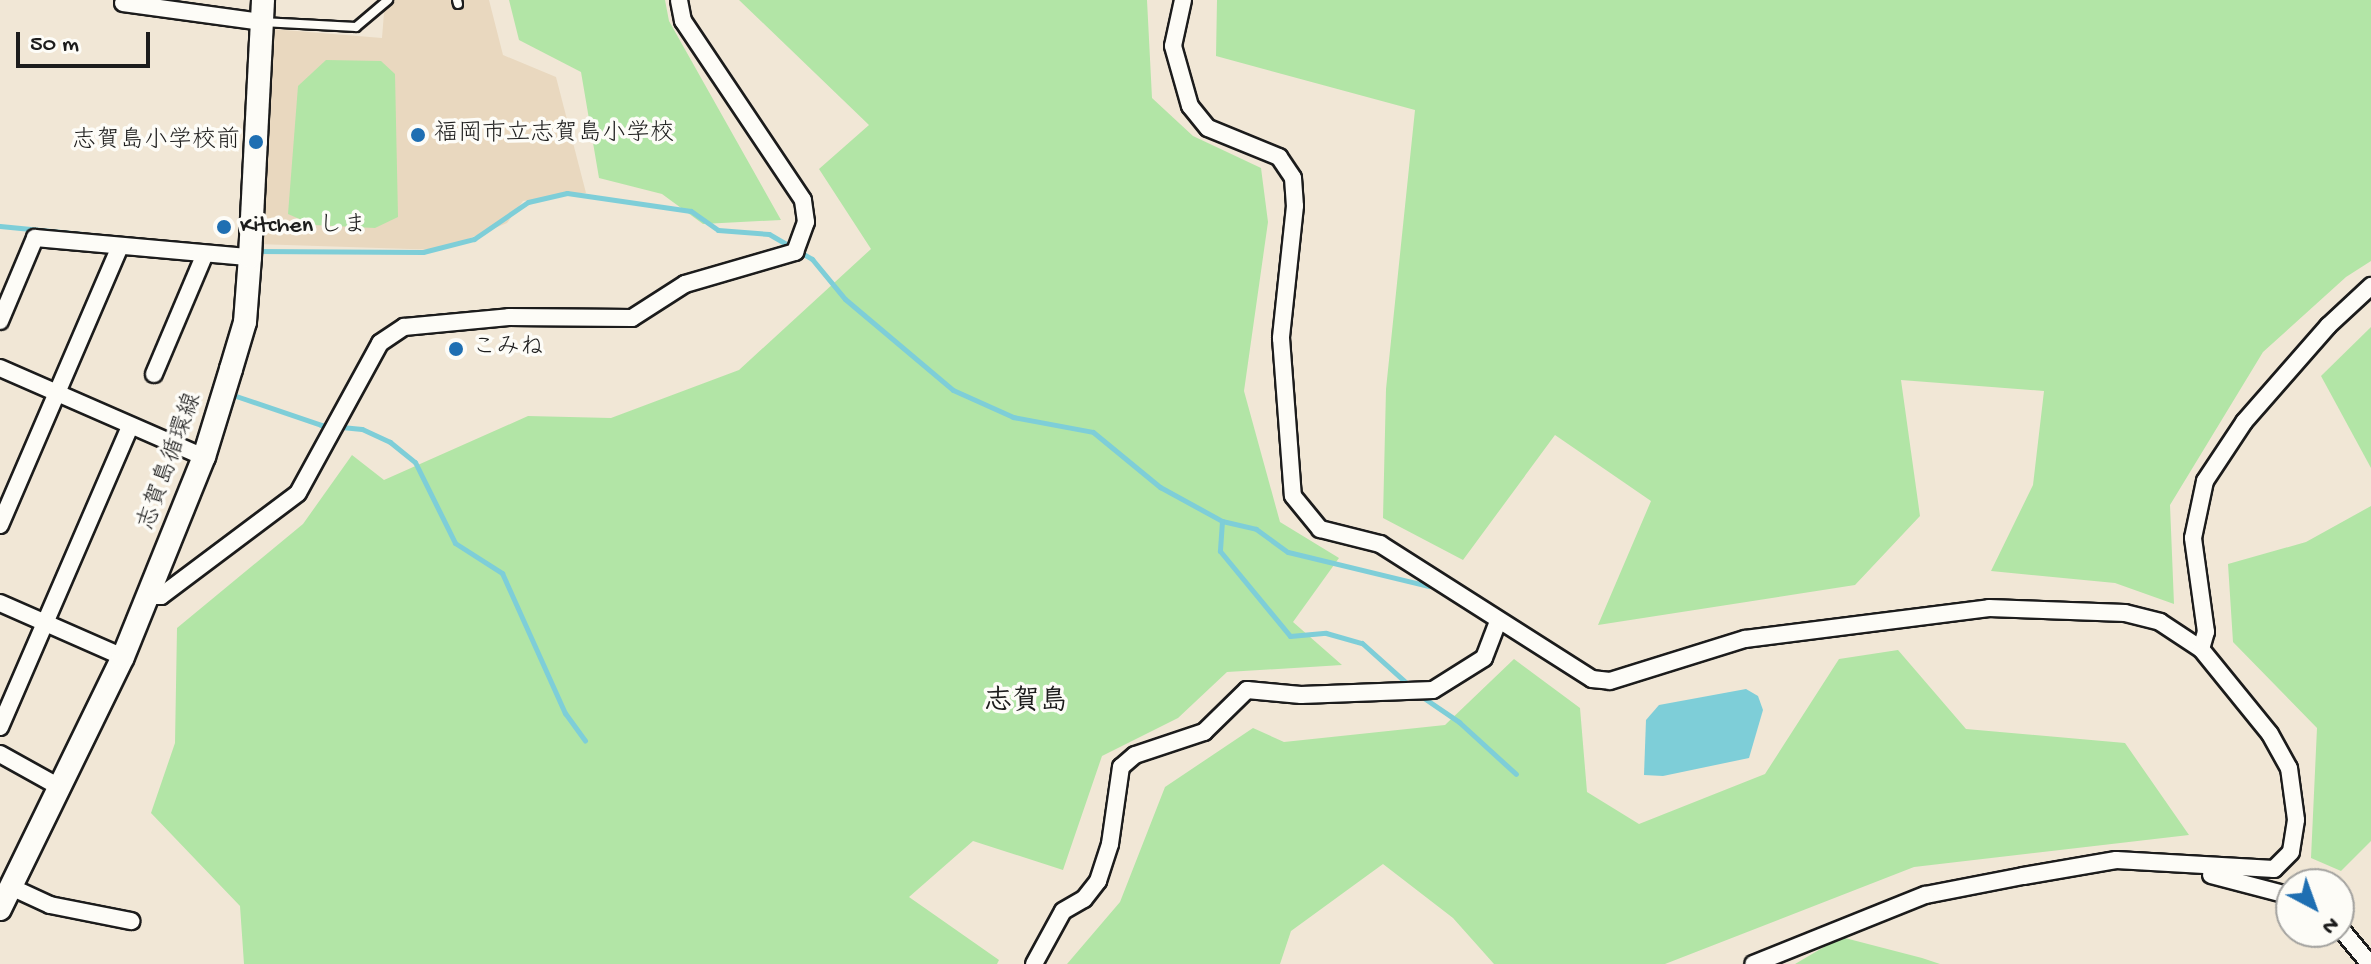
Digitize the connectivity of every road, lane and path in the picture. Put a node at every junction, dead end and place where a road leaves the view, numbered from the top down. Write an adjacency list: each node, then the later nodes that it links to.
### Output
1 (388, 0): 5 (lane)
2 (679, 0): 18 (street)
3 (1183, 0): 20 (street)
4 (133, 3): 6 (street)
5 (378, 3): 6 (lane)
6 (262, 11): 7 (main road, 志賀島循環線)
7 (250, 248): 9 (street); 16 (main road, 志賀島循環線)
8 (119, 249): 9 (street); 11 (street); 14 (street)
9 (205, 254): 13 (street)
10 (2371, 286): 22 (street)
11 (0, 321)
12 (0, 368): 14 (street)
13 (154, 374)
14 (55, 394): 15 (street); 17 (street)
15 (130, 426): 16 (street); 21 (street)
16 (204, 457): 18 (main road, 志賀島循環線)
17 (0, 525)
18 (149, 596): 23 (main road, 志賀島循環線)
19 (0, 603): 21 (street)
20 (1498, 621): 22 (street); 33 (street)
21 (45, 623): 23 (street); 24 (street)
22 (2201, 649): 27 (street)
23 (123, 657): 26 (main road, 志賀島循環線)
24 (0, 727)
25 (0, 754): 26 (street)
26 (61, 788): 28 (main road, 志賀島循環線)
27 (2186, 868): 29 (street); 34 (street)
28 (11, 887): 30 (main road, 志賀島循環線); 31 (street)
29 (2275, 892)
30 (0, 909)
31 (131, 921)
32 (2355, 946): 35 (street)
33 (1034, 964)
34 (1753, 964)
35 (2370, 964)

